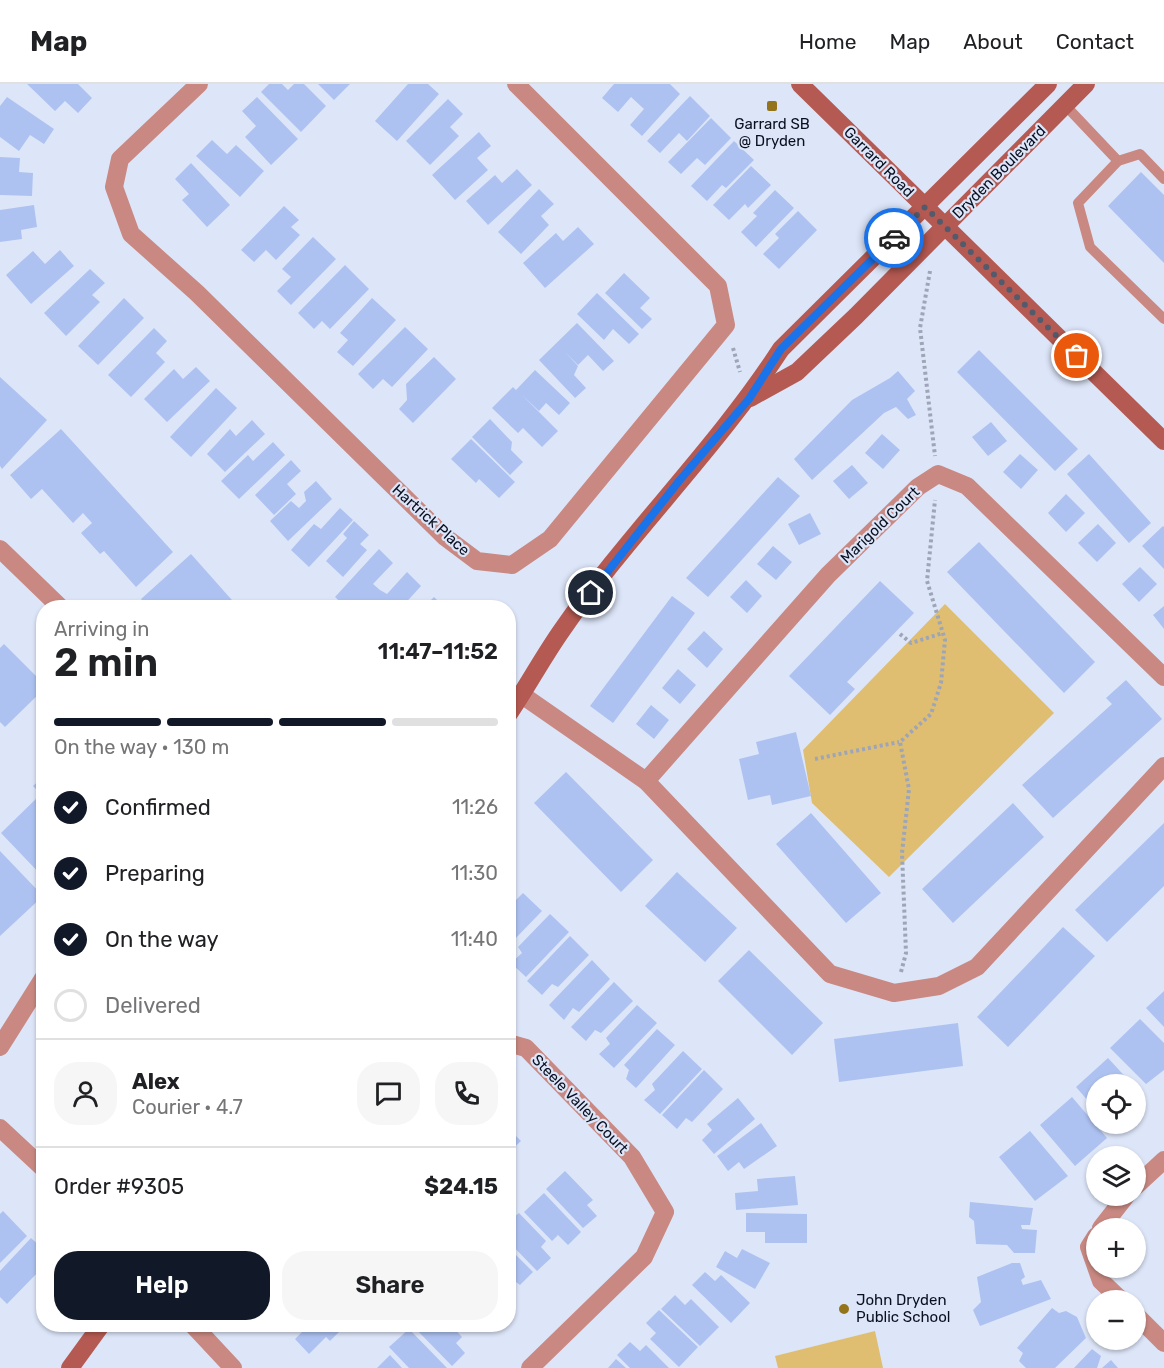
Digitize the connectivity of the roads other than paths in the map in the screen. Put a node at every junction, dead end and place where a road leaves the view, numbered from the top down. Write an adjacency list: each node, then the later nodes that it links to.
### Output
1 (199, 84): 2 (street, Hartrick Place)
2 (516, 84)
3 (800, 84): 9 (street, Garrard Road)
4 (1048, 84): 9 (street, Dryden Boulevard)
5 (1086, 84): 6 (street, Dryden Boulevard)
6 (1065, 105): 7 (lane); 10 (street, Dryden Boulevard)
7 (1118, 161): 8 (lane); 11 (lane)
8 (1164, 179)
9 (925, 207): 10 (street, Garrard Road); 12 (street, Dryden Boulevard)
10 (940, 231): 12 (street, Dryden Boulevard); 13 (street, Garrard Road)
11 (1164, 319)
12 (749, 399): 17 (street, Dryden Boulevard)
13 (1163, 437)
14 (0, 549): 15 (street)
15 (53, 600)
16 (1164, 677): 20 (street, Marigold Court)
17 (522, 695): 18 (street, Dryden Boulevard); 20 (street)
18 (516, 704)
19 (1164, 766): 20 (street)
20 (646, 781)
21 (36, 990): 23 (street)
22 (516, 1045): 38 (street, Steele Valley Court)
23 (0, 1047)
24 (0, 1128): 26 (street)
25 (1164, 1160): 27 (street)
26 (36, 1162)
27 (1146, 1177)
28 (1118, 1206): 29 (street)
29 (1109, 1218)
30 (1100, 1278): 31 (street)
31 (1110, 1290)
32 (1146, 1325): 35 (street)
33 (96, 1332): 36 (street)
34 (199, 1332): 37 (street)
35 (1164, 1343)
36 (70, 1368)
37 (233, 1368)
38 (530, 1368)

